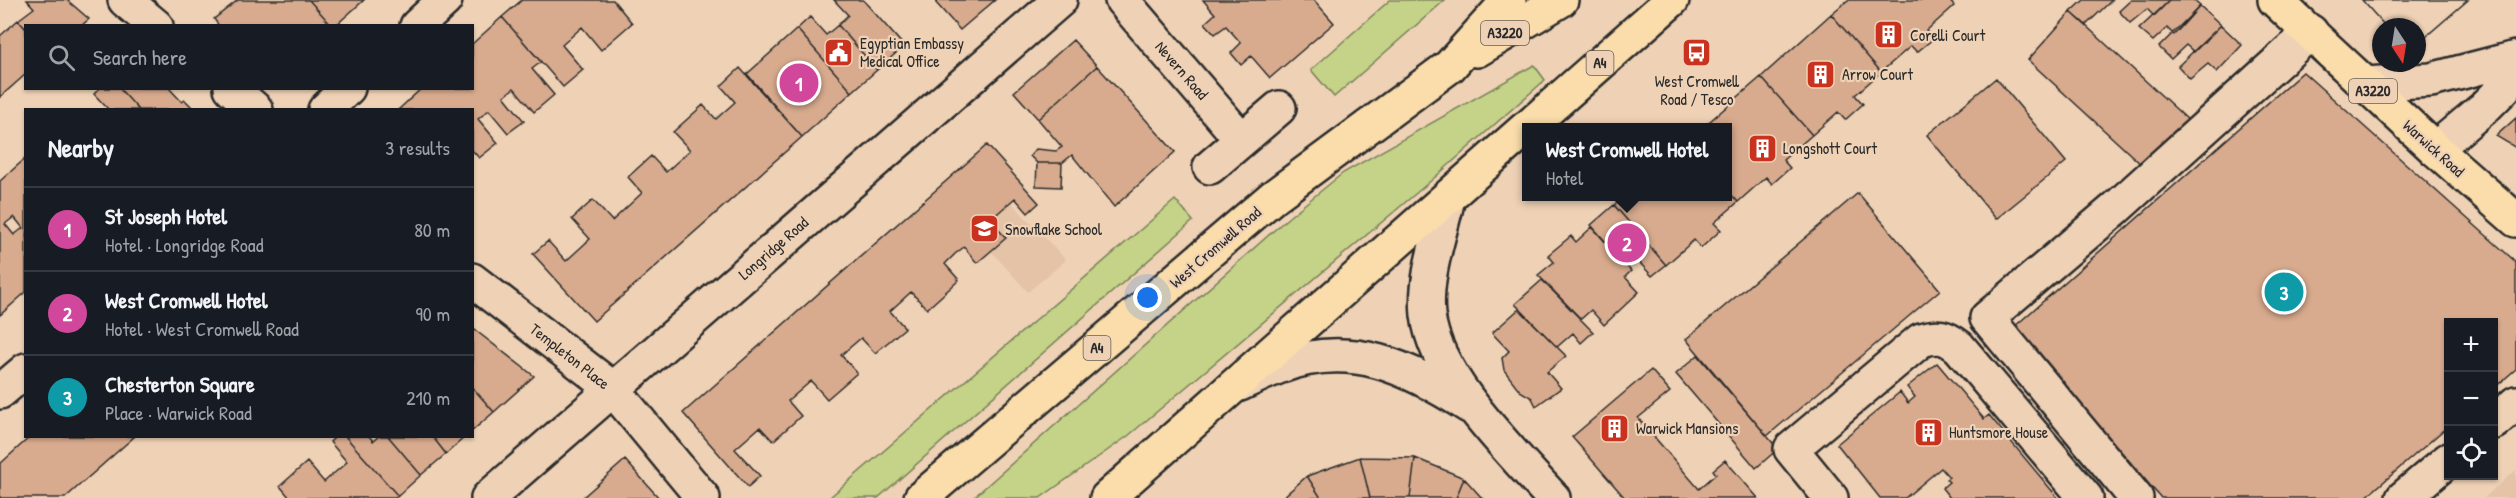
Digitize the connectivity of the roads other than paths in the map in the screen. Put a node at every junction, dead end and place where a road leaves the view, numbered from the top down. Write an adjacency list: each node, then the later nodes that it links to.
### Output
1 (125, 0): 9 (street)
2 (445, 0): 10 (street)
3 (1060, 0): 31 (street, Longridge Road)
4 (1122, 0): 23 (street, Nevern Road)
5 (1509, 0): 14 (highway, West Cromwell Road / A4)
6 (1561, 0): 14 (highway, A3220)
7 (1672, 0): 21 (highway, A4)
8 (2275, 0): 11 (highway, Warwick Road / A3220)
9 (154, 24)
10 (419, 24)
11 (2311, 32): 15 (highway, Warwick Road / A3220); 46 (street)
12 (2516, 58): 15 (street)
13 (2516, 63): 24 (street)
14 (1450, 66): 40 (highway, West Cromwell Road / A4)
15 (2365, 84): 24 (highway, Warwick Road / A3220)
16 (233, 90): 18 (street)
17 (346, 90): 19 (street)
18 (254, 108)
19 (327, 108)
20 (1279, 108): 23 (street)
21 (1533, 123)
22 (1522, 132): 26 (highway, A4)
23 (1241, 139): 25 (street)
24 (2435, 149): 27 (highway, Warwick Road / A3220)
25 (1210, 167)
26 (1448, 198): 30 (highway, A4); 34 (street)
27 (2516, 220)
28 (474, 282): 31 (street, Templeton Place)
29 (24, 372): 32 (street)
30 (1235, 386): 34 (street); 36 (highway, A4)
31 (612, 388): 38 (street, Longridge Road); 39 (street, Templeton Place)
32 (0, 392)
33 (2516, 403): 35 (street)
34 (1473, 408): 43 (street)
35 (2498, 418)
36 (1165, 447): 41 (highway); 42 (highway, A4)
37 (2444, 463): 47 (street)
38 (488, 498)
39 (703, 498)
40 (921, 498)
41 (1089, 498)
42 (1107, 498)
43 (1553, 498)
44 (1831, 498): 45 (street)
45 (2086, 498)
46 (2136, 498)
47 (2403, 498)

